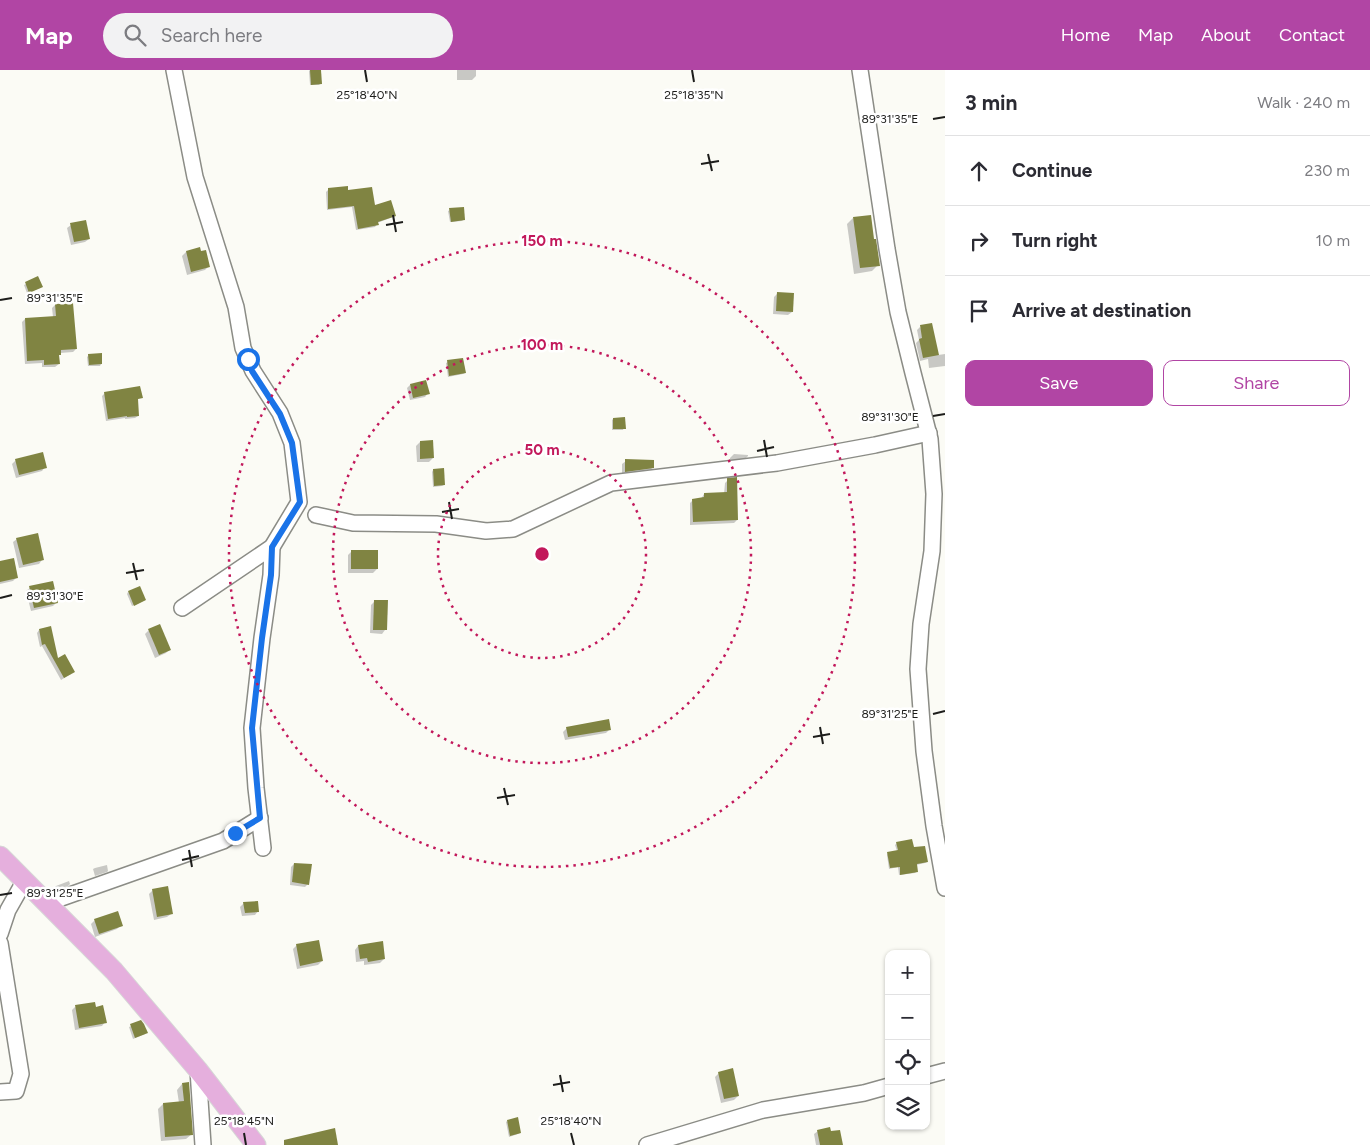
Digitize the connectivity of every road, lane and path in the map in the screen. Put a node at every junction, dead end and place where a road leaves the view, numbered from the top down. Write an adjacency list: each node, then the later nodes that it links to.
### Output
1 (174, 70): 5 (street)
2 (860, 70): 3 (street)
3 (929, 434): 4 (street); 11 (street)
4 (316, 515)
5 (272, 547): 6 (street); 7 (street)
6 (182, 608)
7 (260, 818): 8 (street); 12 (street)
8 (263, 848)
9 (0, 856): 10 (main road)
10 (25, 880): 13 (street); 15 (main road)
11 (945, 888)
12 (53, 901)
13 (0, 934)
14 (0, 943): 19 (street)
15 (198, 1070): 20 (street); 21 (main road)
16 (945, 1071): 17 (street)
17 (930, 1075)
18 (885, 1087): 22 (street)
19 (0, 1092)
20 (203, 1145)
21 (256, 1145)
22 (647, 1145)

